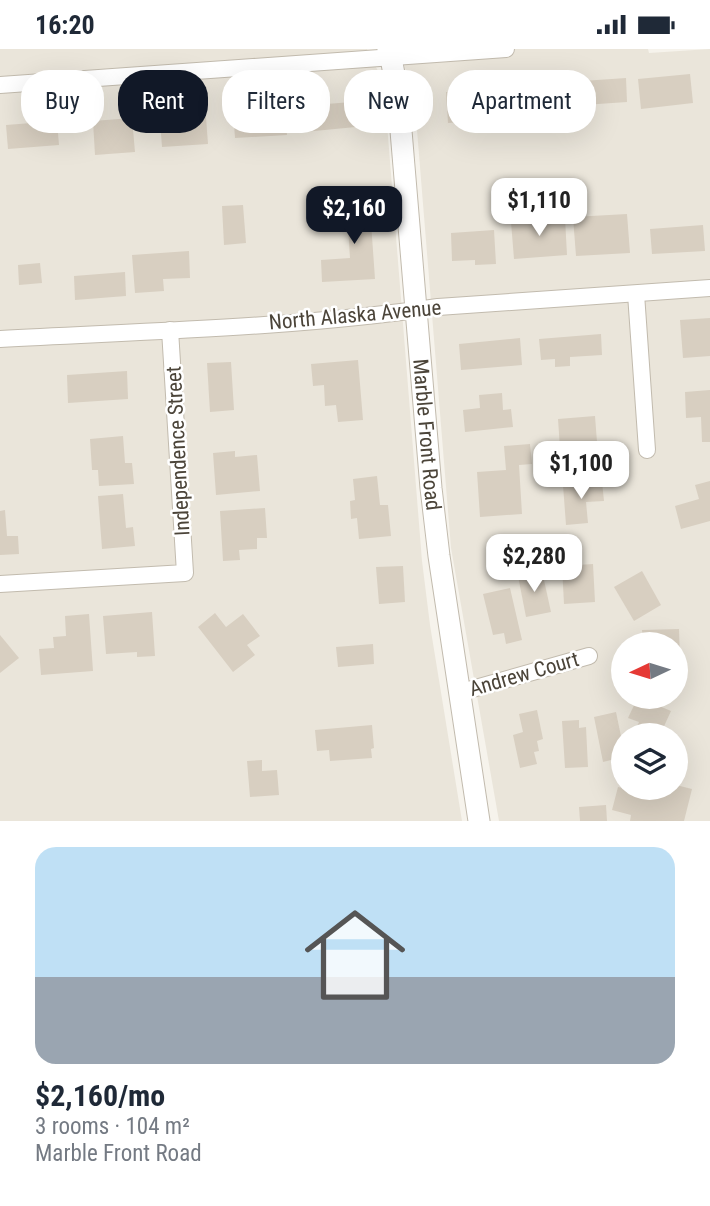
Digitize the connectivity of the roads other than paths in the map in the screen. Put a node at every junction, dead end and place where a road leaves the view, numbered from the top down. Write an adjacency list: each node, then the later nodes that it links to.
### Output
1 (506, 49): 2 (street)
2 (389, 53): 3 (street); 6 (street, Marble Front Road)
3 (0, 85)
4 (710, 288): 5 (street, North Alaska Avenue)
5 (636, 294): 6 (street, North Alaska Avenue); 9 (street)
6 (416, 310): 7 (street, North Alaska Avenue); 12 (street, Marble Front Road)
7 (170, 330): 8 (street, North Alaska Avenue); 10 (street, Independence Street)
8 (0, 339)
9 (647, 450)
10 (0, 584)
11 (589, 656): 12 (street, Andrew Court)
12 (458, 693): 13 (street, Marble Front Road)
13 (479, 821)

